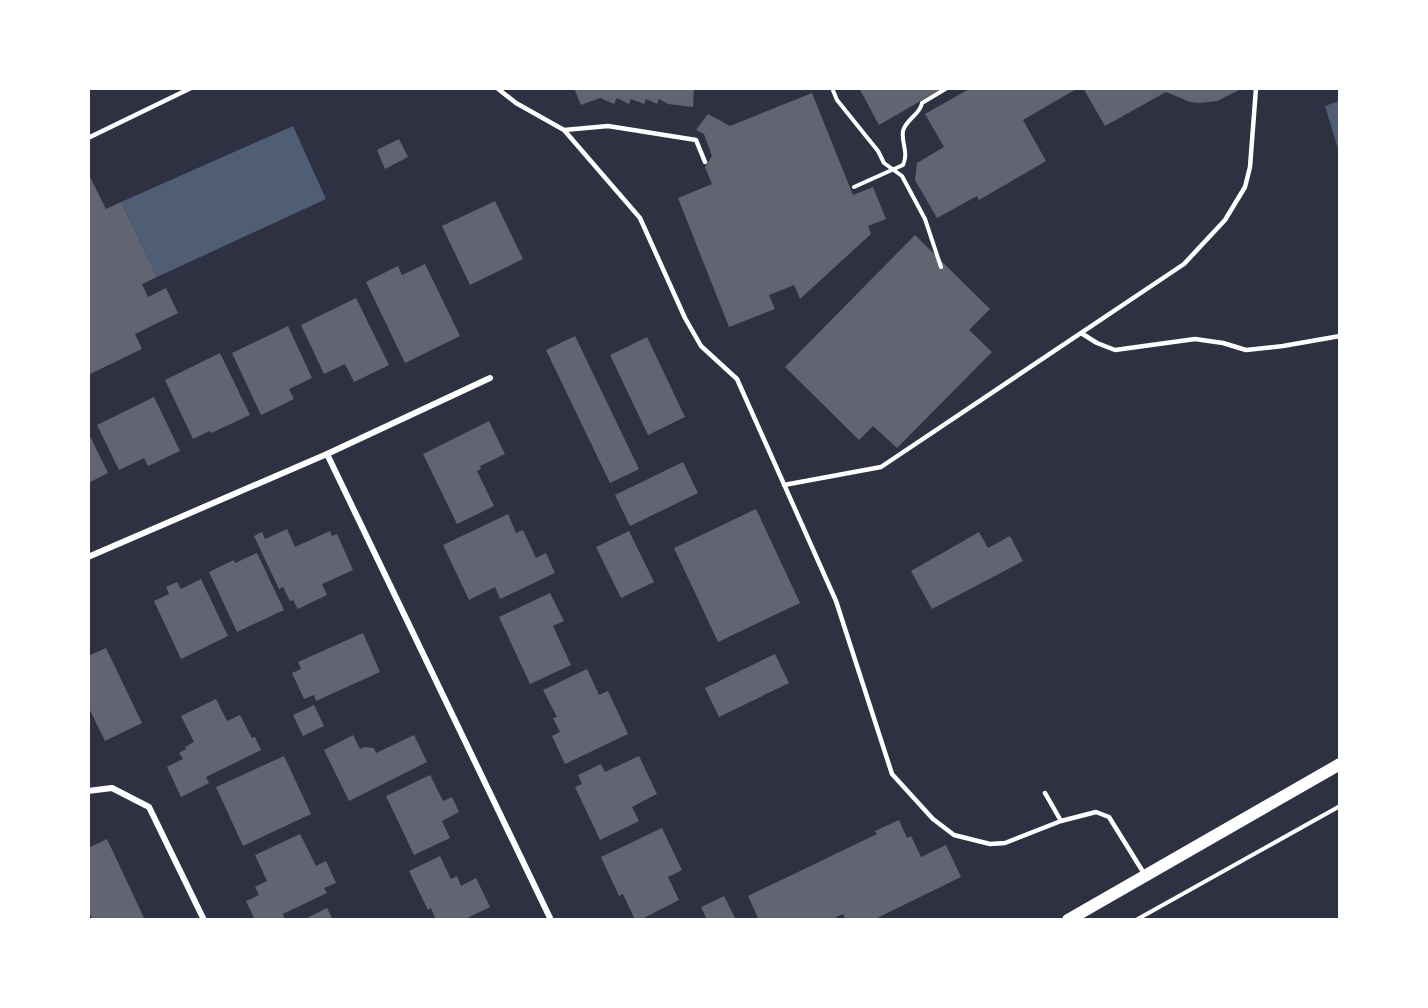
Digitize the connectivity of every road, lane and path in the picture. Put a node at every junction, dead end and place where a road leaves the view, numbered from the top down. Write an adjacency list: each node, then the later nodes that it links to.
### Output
1 (191, 88): 7 (lane)
2 (497, 88): 6 (lane)
3 (832, 88): 9 (path)
4 (947, 88): 9 (path)
5 (1256, 88): 12 (lane)
6 (564, 130): 8 (lane); 16 (lane)
7 (88, 138)
8 (705, 162)
9 (894, 170): 10 (path); 11 (path)
10 (854, 187)
11 (941, 267)
12 (1081, 333): 13 (lane); 16 (lane)
13 (1340, 336)
14 (490, 378): 15 (street)
15 (327, 454): 17 (street); 25 (street)
16 (784, 485): 22 (lane)
17 (88, 557)
18 (1340, 764): 23 (main road)
19 (88, 791): 24 (street)
20 (1045, 793): 22 (lane)
21 (1340, 806): 27 (path)
22 (1061, 821): 23 (lane)
23 (1145, 875): 26 (main road)
24 (204, 920)
25 (551, 920)
26 (1068, 920)
27 (1136, 920)

